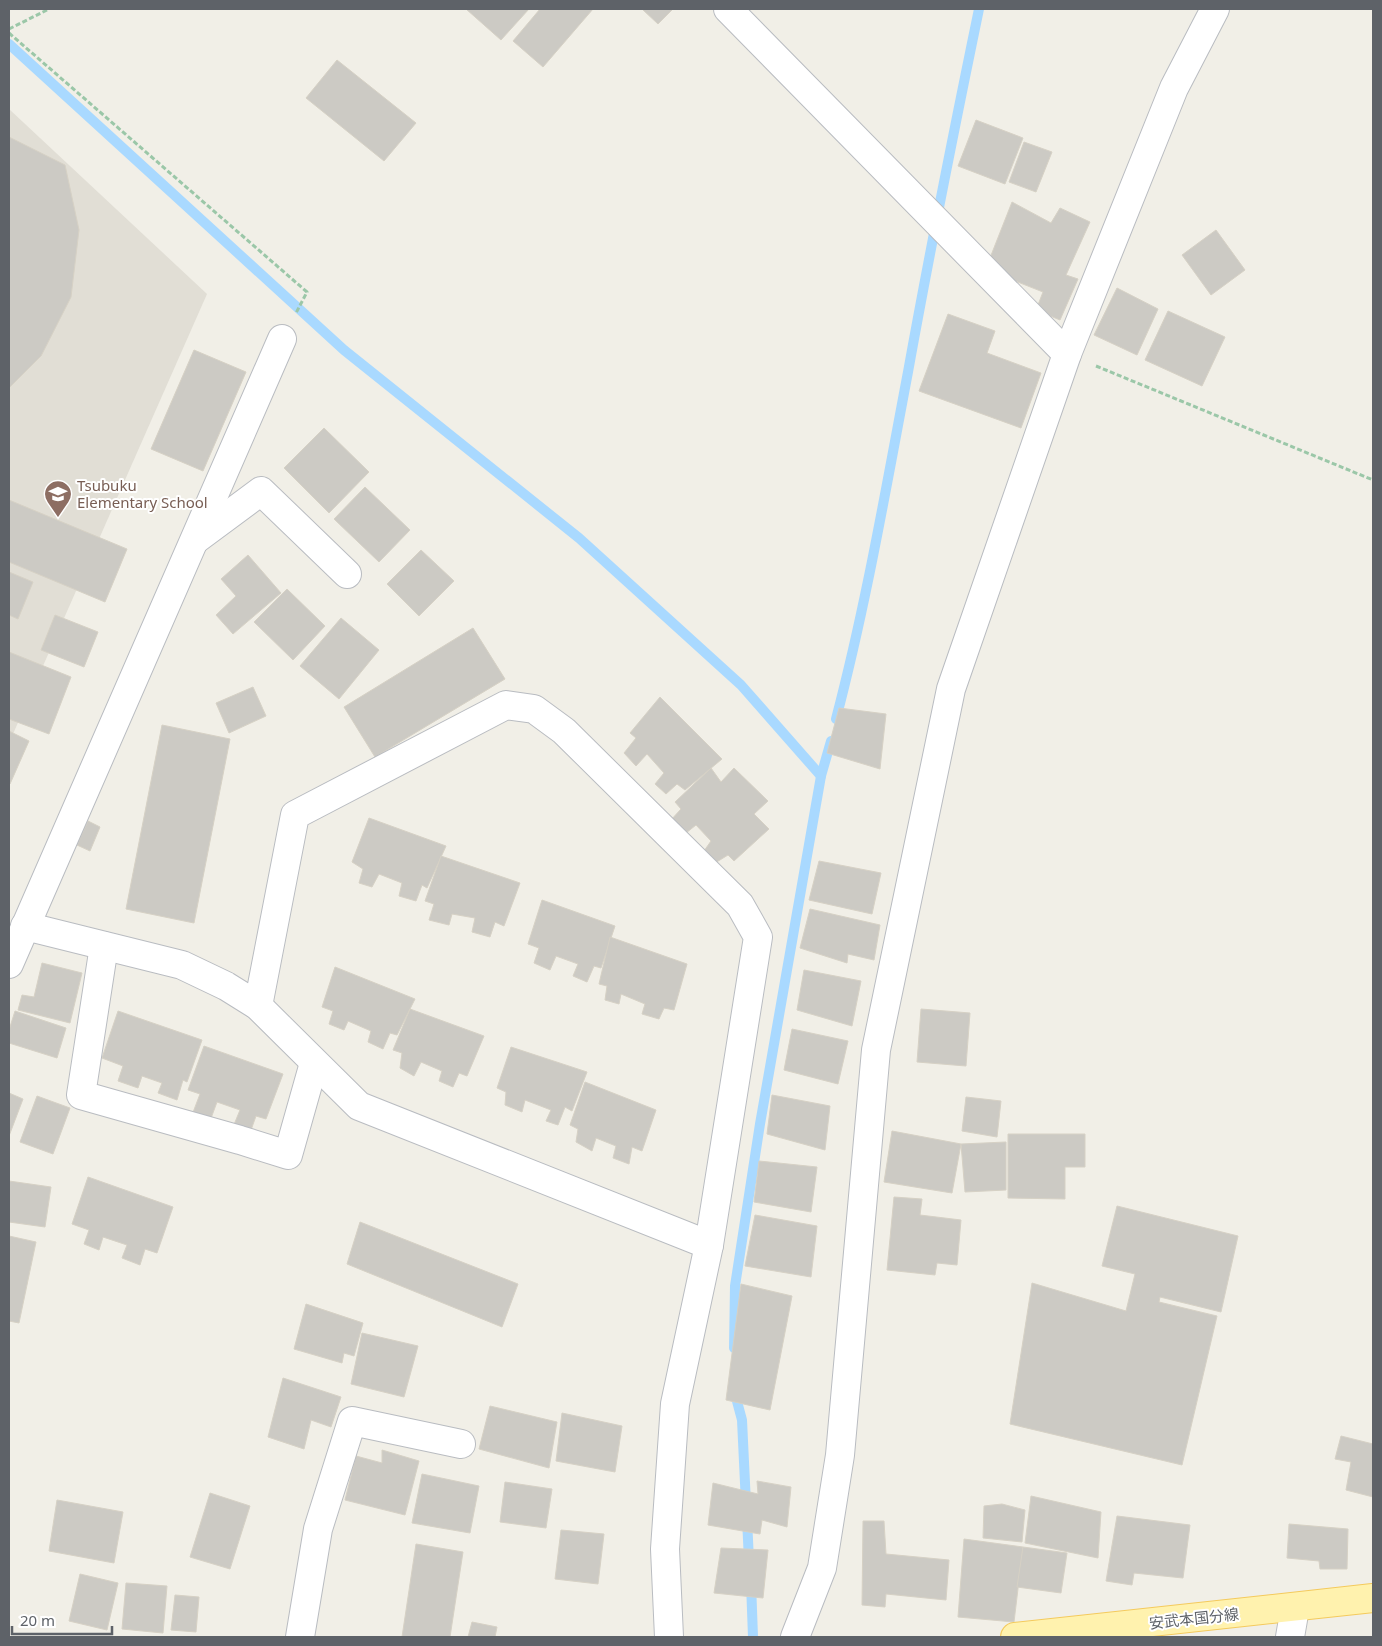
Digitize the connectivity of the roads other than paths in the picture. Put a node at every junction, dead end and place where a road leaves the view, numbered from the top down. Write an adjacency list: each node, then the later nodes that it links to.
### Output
1 (728, 9): 4 (street)
2 (1215, 9): 4 (street)
3 (282, 339): 5 (street)
4 (1067, 354): 19 (street)
5 (194, 541): 6 (street); 7 (street)
6 (347, 574)
7 (25, 926): 8 (street); 9 (street)
8 (104, 946): 10 (street); 11 (street)
9 (9, 964)
10 (258, 1006): 11 (street); 12 (street)
11 (314, 1063): 12 (street)
12 (709, 1245): 18 (street)
13 (461, 1444): 17 (street)
14 (1373, 1598): 15 (main road, 安武本国分線)
15 (1295, 1608): 16 (main road, 安武本国分線); 20 (street)
16 (1032, 1636)
17 (300, 1637)
18 (669, 1637)
19 (795, 1637)
20 (1290, 1637)

